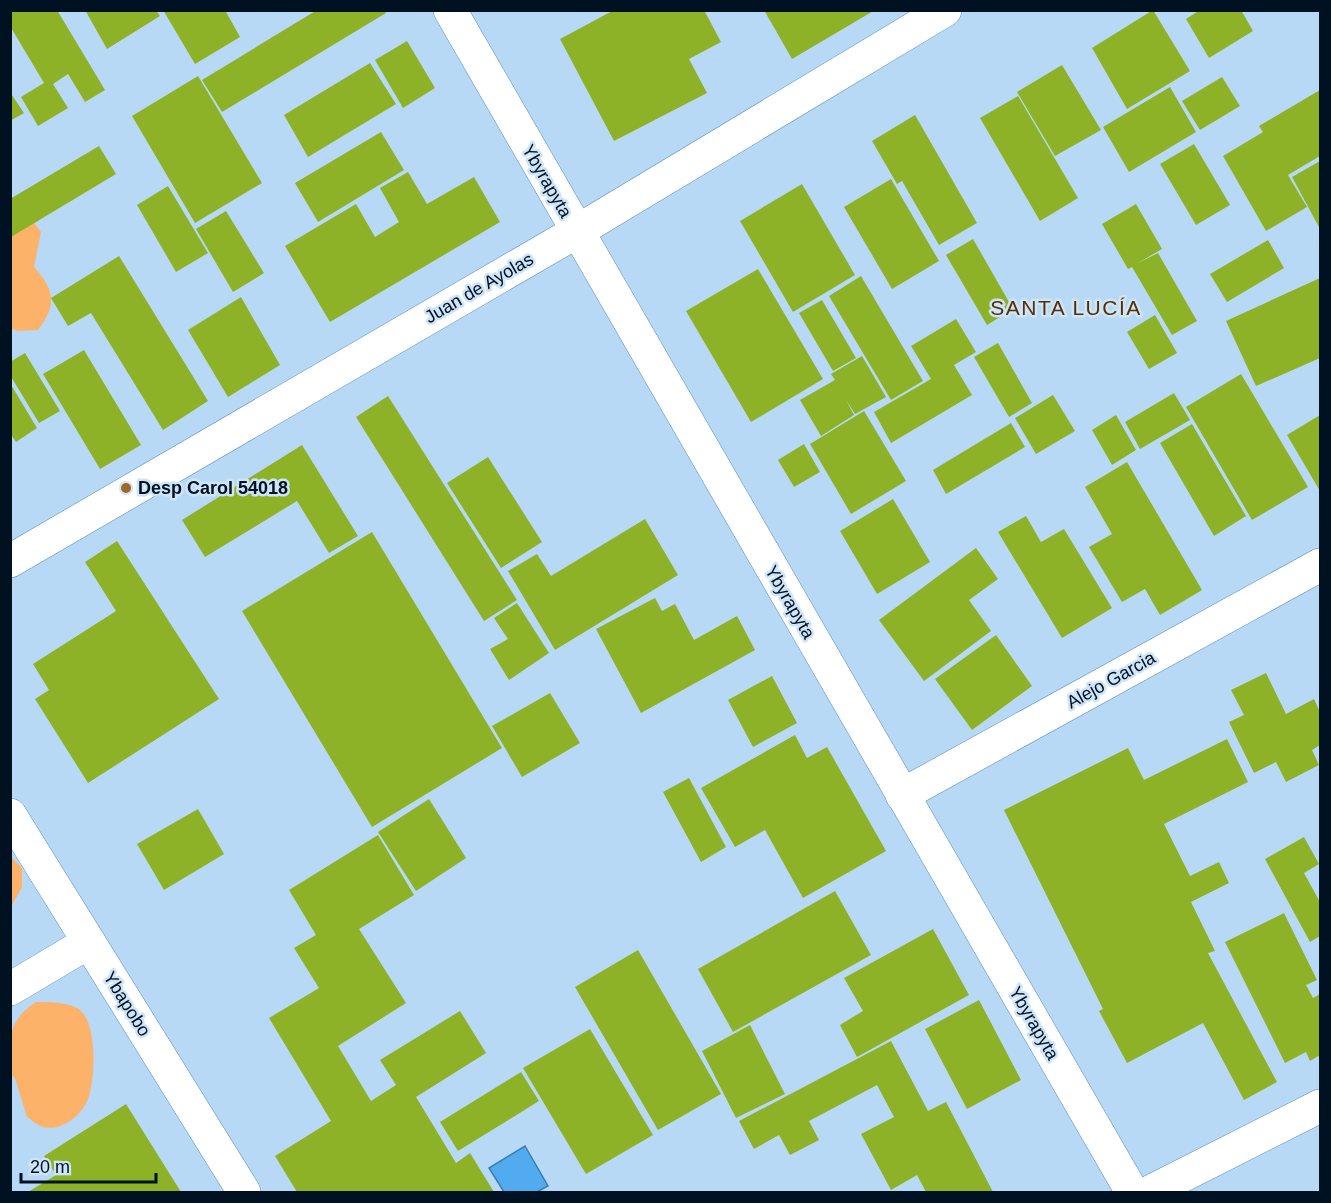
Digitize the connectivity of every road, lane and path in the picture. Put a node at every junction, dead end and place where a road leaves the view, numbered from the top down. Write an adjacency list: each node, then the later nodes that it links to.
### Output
1 (450, 10): 3 (street, Ybyrapyta)
2 (945, 10): 3 (street, Juan de Ayolas)
3 (576, 232): 4 (street, Juan de Ayolas); 6 (street, Ybyrapyta)
4 (10, 561)
5 (1320, 565): 6 (street, Alejo Garcia)
6 (902, 795): 12 (street, Ybyrapyta)
7 (10, 815): 8 (street, Ybapobo)
8 (89, 942): 9 (street); 11 (street, Ybapobo)
9 (10, 989)
10 (1320, 1107): 13 (street)
11 (244, 1192)
12 (1132, 1192)
13 (1150, 1192)

